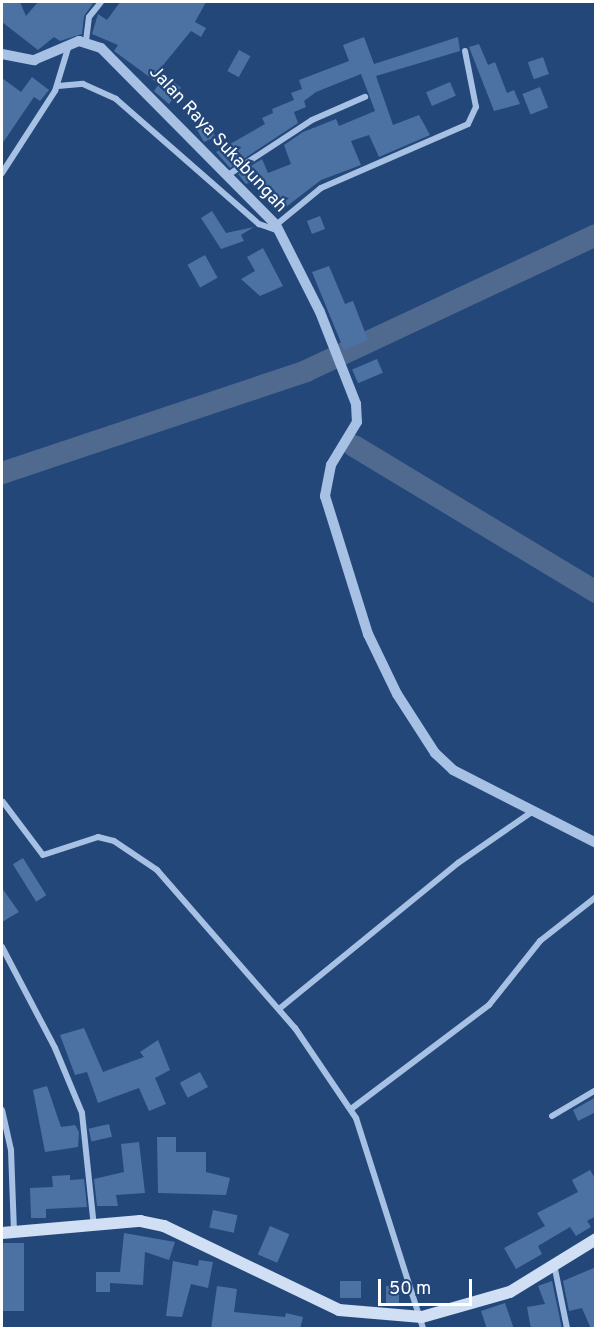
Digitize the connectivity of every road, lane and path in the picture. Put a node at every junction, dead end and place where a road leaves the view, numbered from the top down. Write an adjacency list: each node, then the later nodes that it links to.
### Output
1 (101, 2): 2 (street)
2 (86, 41): 3 (street); 9 (street, Jalan Raya Sukabungah)
3 (70, 45): 5 (street); 6 (street)
4 (465, 51): 10 (street)
5 (2, 54)
6 (58, 86): 8 (street); 10 (street)
7 (365, 97): 9 (street)
8 (2, 173)
9 (228, 175): 10 (street, Jalan Raya Sukabungah)
10 (278, 228): 12 (street, Jalan Raya Sukabungah)
11 (3, 802): 16 (street)
12 (533, 811): 13 (street, Jalan Raya Sukabungah); 16 (street)
13 (596, 843)
14 (596, 897): 18 (street)
15 (2, 947): 21 (street)
16 (279, 1009): 18 (street)
17 (596, 1090): 20 (street)
18 (351, 1109): 25 (street)
19 (2, 1110): 22 (street)
20 (552, 1116)
21 (94, 1227): 22 (main road); 25 (main road)
22 (8, 1233)
23 (596, 1239): 24 (main road)
24 (555, 1269): 25 (main road); 26 (street)
25 (422, 1323)
26 (567, 1329)

